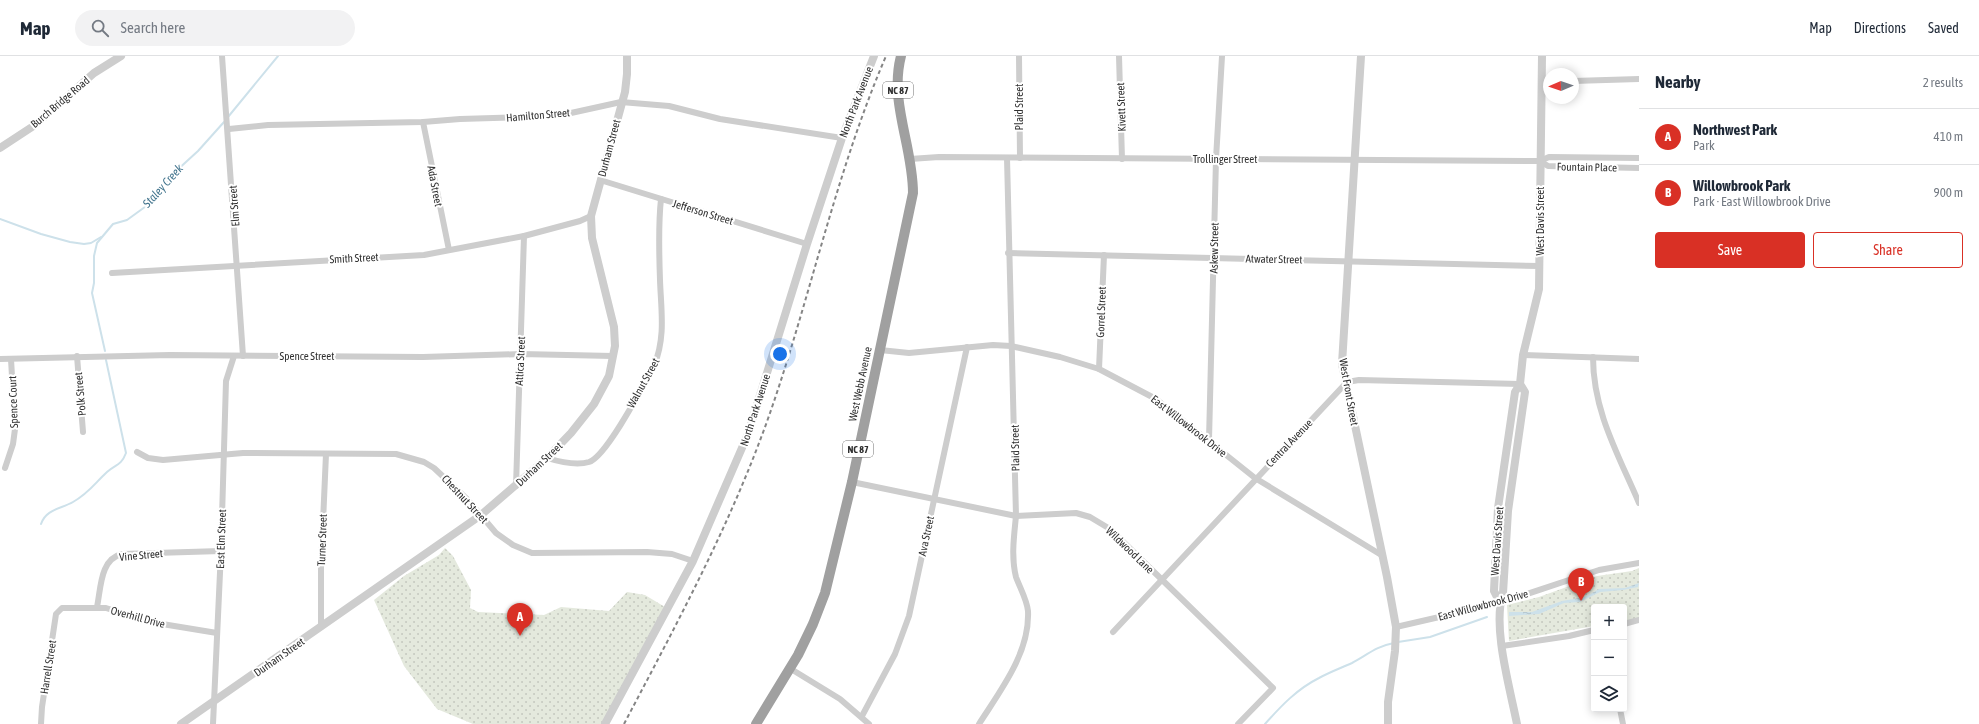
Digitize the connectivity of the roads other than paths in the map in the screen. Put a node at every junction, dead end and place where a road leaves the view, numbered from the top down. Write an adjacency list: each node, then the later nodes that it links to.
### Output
1 (119, 56): 19 (street, Burch Bridge Road)
2 (222, 56): 17 (street, Elm Street)
3 (627, 56): 14 (street, Durham Street)
4 (874, 56): 18 (street, North Park Avenue)
5 (901, 56): 23 (highway, West Webb Avenue / NC 87)
6 (1019, 56): 21 (street, Plaid Street)
7 (1119, 56): 24 (street, Kivett Street)
8 (1222, 56): 25 (street, Askew Street)
9 (1361, 56): 26 (street, West Front Street)
10 (1542, 56): 11 (street, West Davis Street)
11 (1543, 68)
12 (1639, 79): 13 (street)
13 (1579, 81)
14 (622, 102): 16 (street, Hamilton Street); 18 (street, Hamilton Street); 29 (street, Durham Street)
15 (1544, 104): 27 (street, West Davis Street)
16 (423, 122): 17 (street, Hamilton Street); 34 (street, Ada Street)
17 (229, 129): 39 (street, Elm Street)
18 (842, 138): 33 (street, North Park Avenue)
19 (0, 148)
20 (1007, 158): 21 (street, Trollinger Street); 23 (street, Trollinger Street); 35 (street, Plaid Street)
21 (1020, 158): 24 (street, Trollinger Street)
22 (1639, 158): 27 (street, Fountain Place)
23 (910, 159): 44 (highway, West Webb Avenue / NC 87)
24 (1122, 159): 25 (street, Trollinger Street)
25 (1216, 159): 26 (street, Trollinger Street); 37 (street, Askew Street)
26 (1355, 159): 27 (street, Trollinger Street); 38 (street, West Front Street)
27 (1540, 161): 28 (street, Fountain Place); 40 (street, West Davis Street)
28 (1639, 168)
29 (600, 180): 30 (street, Jefferson Street); 31 (street, Durham Street)
30 (661, 199): 33 (street, Jefferson Street); 63 (street, Walnut Street)
31 (591, 216): 32 (street, Smith Street); 50 (street, Durham Street)
32 (524, 236): 34 (street, Smith Street); 45 (street, Attica Street)
33 (807, 244): 74 (street, North Park Avenue)
34 (449, 250): 39 (street, Smith Street)
35 (1008, 253): 36 (street, Atwater Street); 42 (street, Plaid Street)
36 (1104, 256): 37 (street, Atwater Street); 55 (street, Gorrel Street)
37 (1214, 258): 38 (street, Atwater Street); 59 (street, Askew Street)
38 (1348, 260): 40 (street, Atwater Street); 56 (street, West Front Street)
39 (238, 265): 41 (street, Smith Street); 49 (street, Elm Street)
40 (1539, 266): 46 (street, West Davis Street)
41 (112, 273)
42 (1011, 346): 43 (street, East Willowbrook Drive); 55 (street, East Willowbrook Drive); 71 (street, Plaid Street)
43 (967, 347): 44 (street, East Willowbrook Drive); 68 (street, Ava Street)
44 (880, 350): 66 (highway, West Webb Avenue / NC 87)
45 (521, 354): 49 (street, Spence Street); 50 (street, Spence Street); 67 (street, Attica Street)
46 (1523, 355): 51 (street); 57 (street, West Davis Street)
47 (77, 356): 48 (street, Spence Street); 53 (street, Spence Street); 58 (street, Polk Street)
48 (234, 356): 49 (street, Spence Street); 61 (street, East Elm Street)
49 (243, 356)
50 (613, 356): 63 (street, Durham Street)
51 (1593, 357): 54 (street); 69 (street)
52 (0, 359): 53 (street, Spence Street)
53 (11, 359): 64 (street, Spence Court)
54 (1639, 359)
55 (1099, 369): 59 (street, East Willowbrook Drive)
56 (1346, 382): 57 (street); 65 (street, Central Avenue); 73 (street, West Front Street)
57 (1520, 384): 77 (street, West Davis Street)
58 (83, 432)
59 (1209, 440): 65 (street, East Willowbrook Drive)
60 (137, 452): 61 (street, Chestnut Street)
61 (224, 454): 62 (street, Chestnut Street); 72 (street, East Elm Street)
62 (326, 454): 70 (street, Chestnut Street); 82 (street, Turner Street)
63 (547, 458): 67 (street, Durham Street)
64 (5, 468)
65 (1255, 478): 73 (street, East Willowbrook Drive); 76 (street, Central Avenue)
66 (852, 482): 68 (street, Wildwood Lane); 88 (highway, West Webb Avenue / NC 87)
67 (516, 486): 70 (street, Durham Street)
68 (934, 500): 71 (street, Wildwood Lane); 91 (street, Ava Street)
69 (1639, 503)
70 (481, 515): 74 (street, Chestnut Street); 82 (street, Durham Street)
71 (1016, 516): 76 (street, Wildwood Lane); 98 (street, Plaid Street)
72 (222, 551): 78 (street, Vine Street); 85 (street, East Elm Street)
73 (1383, 556): 83 (street, West Front Street)
74 (693, 561): 95 (street, North Park Avenue)
75 (1639, 563): 77 (street, East Willowbrook Drive)
76 (1161, 579): 86 (street, Central Avenue); 99 (street, Wildwood Lane)
77 (1500, 603): 83 (street, East Willowbrook Drive); 87 (street, West Davis Street)
78 (97, 607): 79 (street, Overhill Drive); 85 (street, Overhill Drive)
79 (59, 610): 92 (street, Harrell Street)
80 (1639, 620): 81 (street)
81 (1627, 623)
82 (321, 627): 89 (street, Durham Street)
83 (1396, 631): 100 (street, West Front Street)
84 (1591, 631): 87 (street)
85 (217, 632): 89 (street, East Elm Street)
86 (1113, 632)
87 (1502, 646): 101 (street, West Davis Street)
88 (791, 669): 91 (street); 96 (highway, West Webb Avenue / NC 87)
89 (214, 701): 93 (street, Durham Street); 94 (street, East Elm Street)
90 (1621, 712): 102 (street)
91 (862, 716): 97 (street)
92 (41, 724)
93 (182, 724)
94 (213, 724)
95 (605, 724)
96 (756, 724)
97 (869, 724)
98 (979, 724)
99 (1238, 724)
100 (1388, 724)
101 (1517, 724)
102 (1623, 724)

